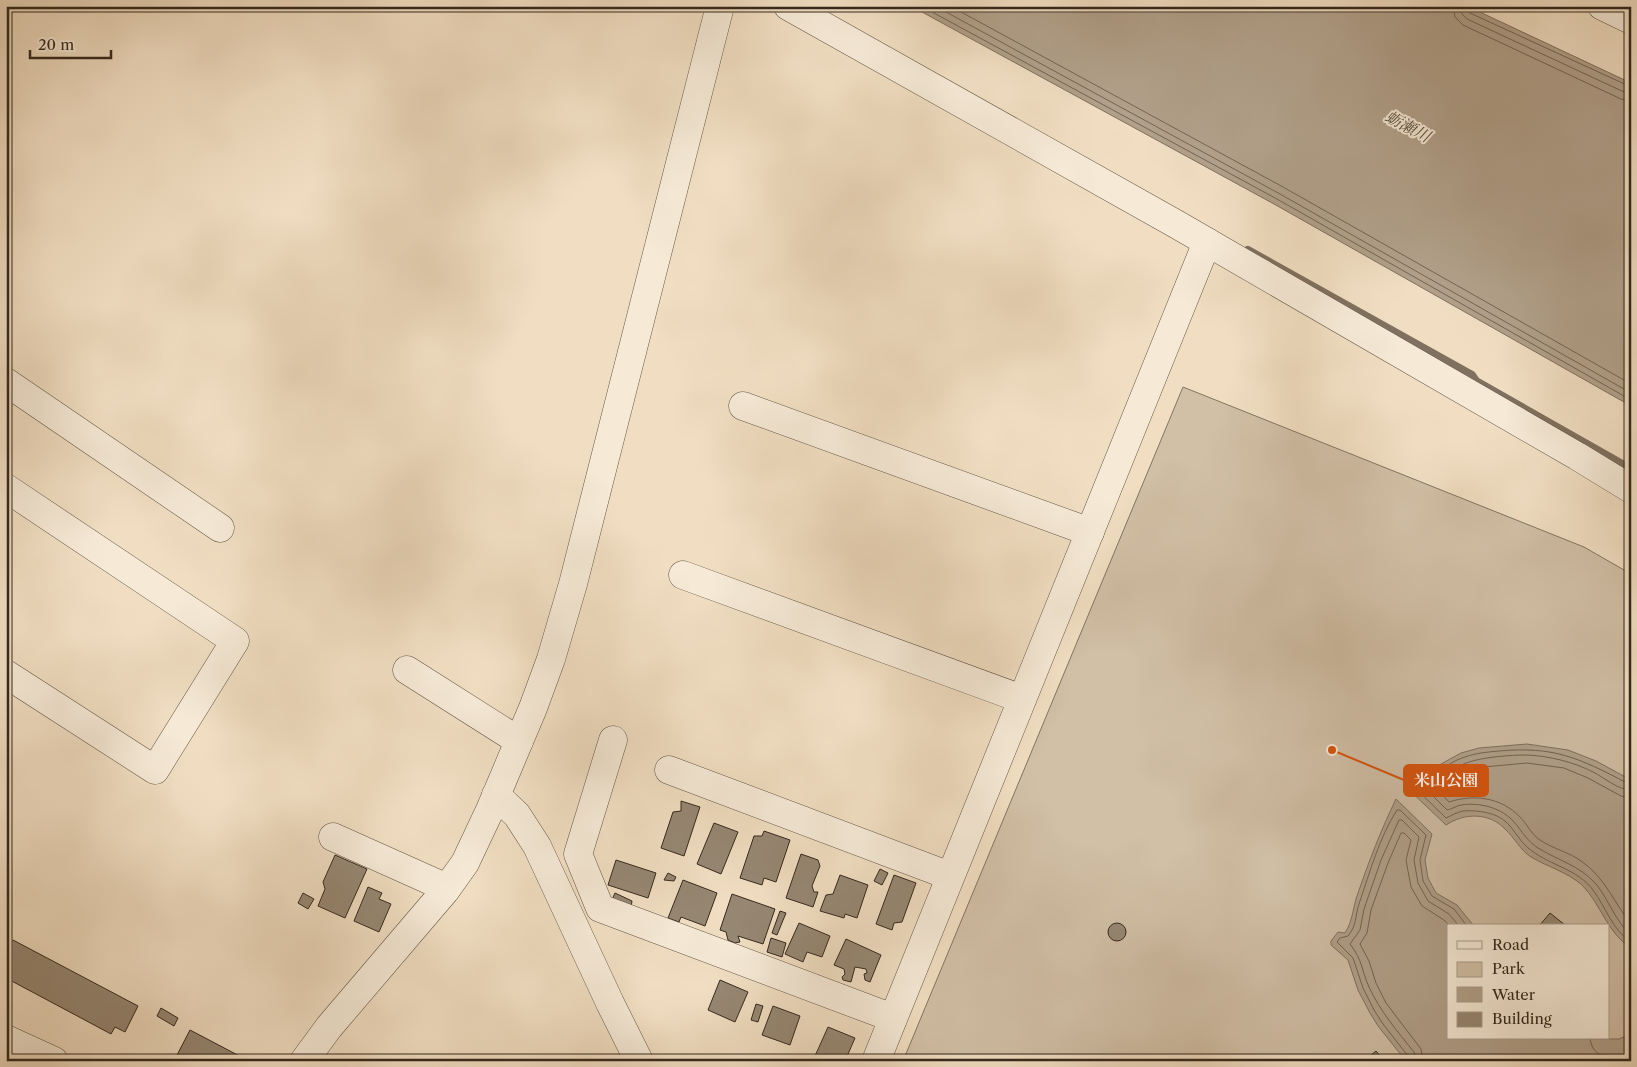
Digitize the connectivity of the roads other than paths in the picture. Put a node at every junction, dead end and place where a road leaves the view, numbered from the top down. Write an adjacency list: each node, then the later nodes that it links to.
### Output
1 (720, 6): 17 (street)
2 (788, 6): 5 (street)
3 (1602, 6): 4 (street)
4 (1631, 20)
5 (1207, 242): 9 (street); 11 (street)
6 (6, 382): 10 (street)
7 (743, 406): 11 (street)
8 (6, 488): 14 (street)
9 (1631, 489)
10 (220, 528)
11 (1090, 532): 15 (street)
12 (683, 575): 15 (street)
13 (408, 670): 17 (street)
14 (6, 674)
15 (1022, 699): 21 (street)
16 (613, 740): 23 (street)
17 (519, 742): 19 (street)
18 (669, 770): 21 (street)
19 (496, 796): 22 (street); 27 (street)
20 (333, 837): 22 (street)
21 (950, 876): 23 (street)
22 (447, 888): 26 (street)
23 (893, 1018): 28 (street)
24 (6, 1038): 25 (street)
25 (54, 1061)
26 (304, 1061)
27 (638, 1061)
28 (876, 1061)

